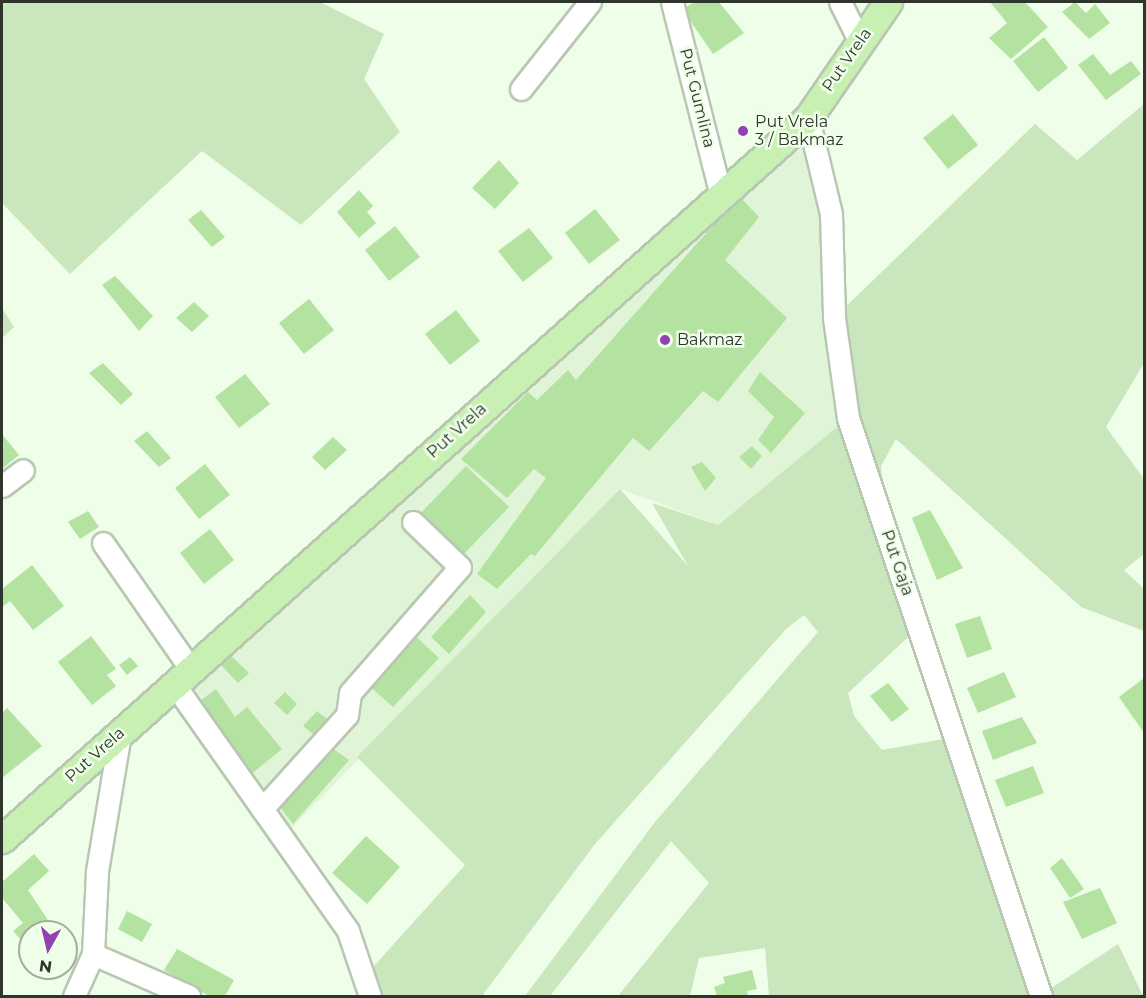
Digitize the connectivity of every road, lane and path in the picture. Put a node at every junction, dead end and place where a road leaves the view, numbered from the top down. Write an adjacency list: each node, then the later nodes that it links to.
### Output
1 (590, 2): 6 (street)
2 (672, 2): 8 (street, Put Gumlina)
3 (840, 2): 5 (street)
4 (888, 2): 5 (main road, Put Vrela)
5 (860, 42): 7 (main road, Put Vrela)
6 (521, 89)
7 (808, 118): 8 (main road, Put Vrela); 21 (street, Put Gaja)
8 (721, 195): 13 (main road, Put Vrela)
9 (22, 470): 10 (street)
10 (2, 486)
11 (413, 522): 15 (street)
12 (104, 543): 13 (street)
13 (182, 676): 14 (main road, Put Vrela); 15 (street)
14 (120, 733): 16 (main road, Put Vrela); 17 (street)
15 (262, 809): 20 (street)
16 (2, 839)
17 (93, 954): 18 (street); 19 (street)
18 (74, 996)
19 (189, 996)
20 (370, 996)
21 (1041, 996)

